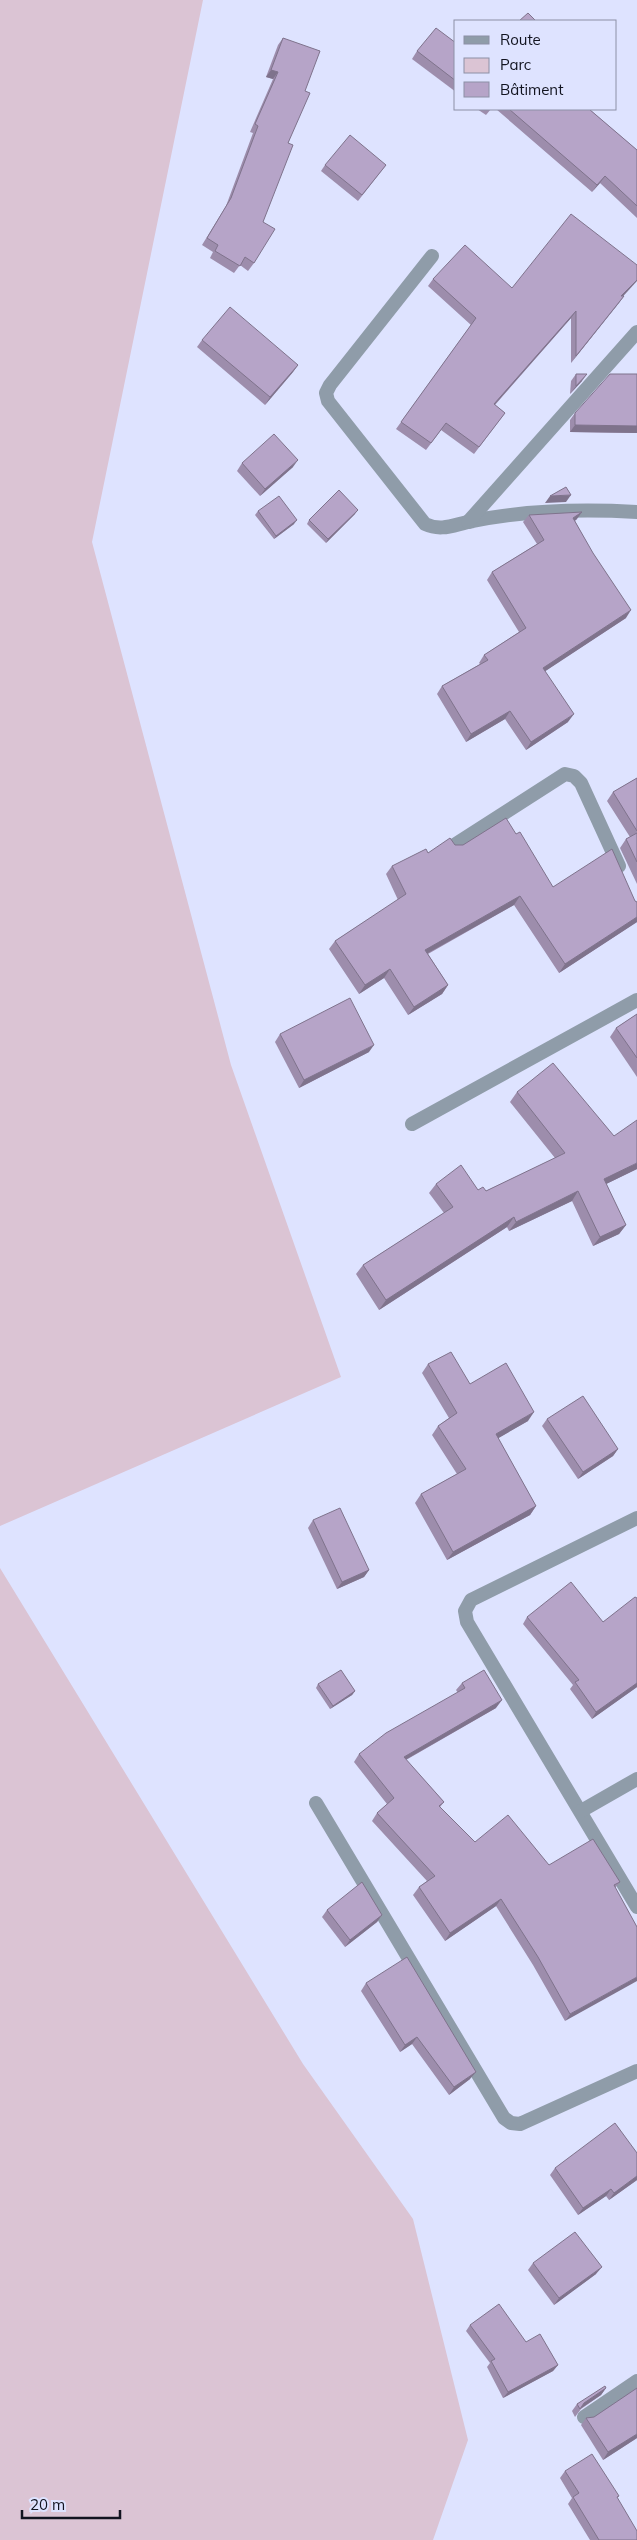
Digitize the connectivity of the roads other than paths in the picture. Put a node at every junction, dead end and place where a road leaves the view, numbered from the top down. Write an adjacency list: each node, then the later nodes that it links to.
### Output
1 (432, 256): 4 (street)
2 (637, 332): 4 (street)
3 (637, 512): 4 (street)
4 (468, 522)
5 (453, 846): 6 (street)
6 (625, 879)
7 (637, 1000): 8 (street)
8 (412, 1124)
9 (637, 1518): 12 (street)
10 (637, 1779): 12 (street)
11 (316, 1803): 14 (street)
12 (581, 1811): 13 (street)
13 (637, 1907)
14 (637, 2071)
15 (637, 2381): 16 (street)
16 (584, 2417)

